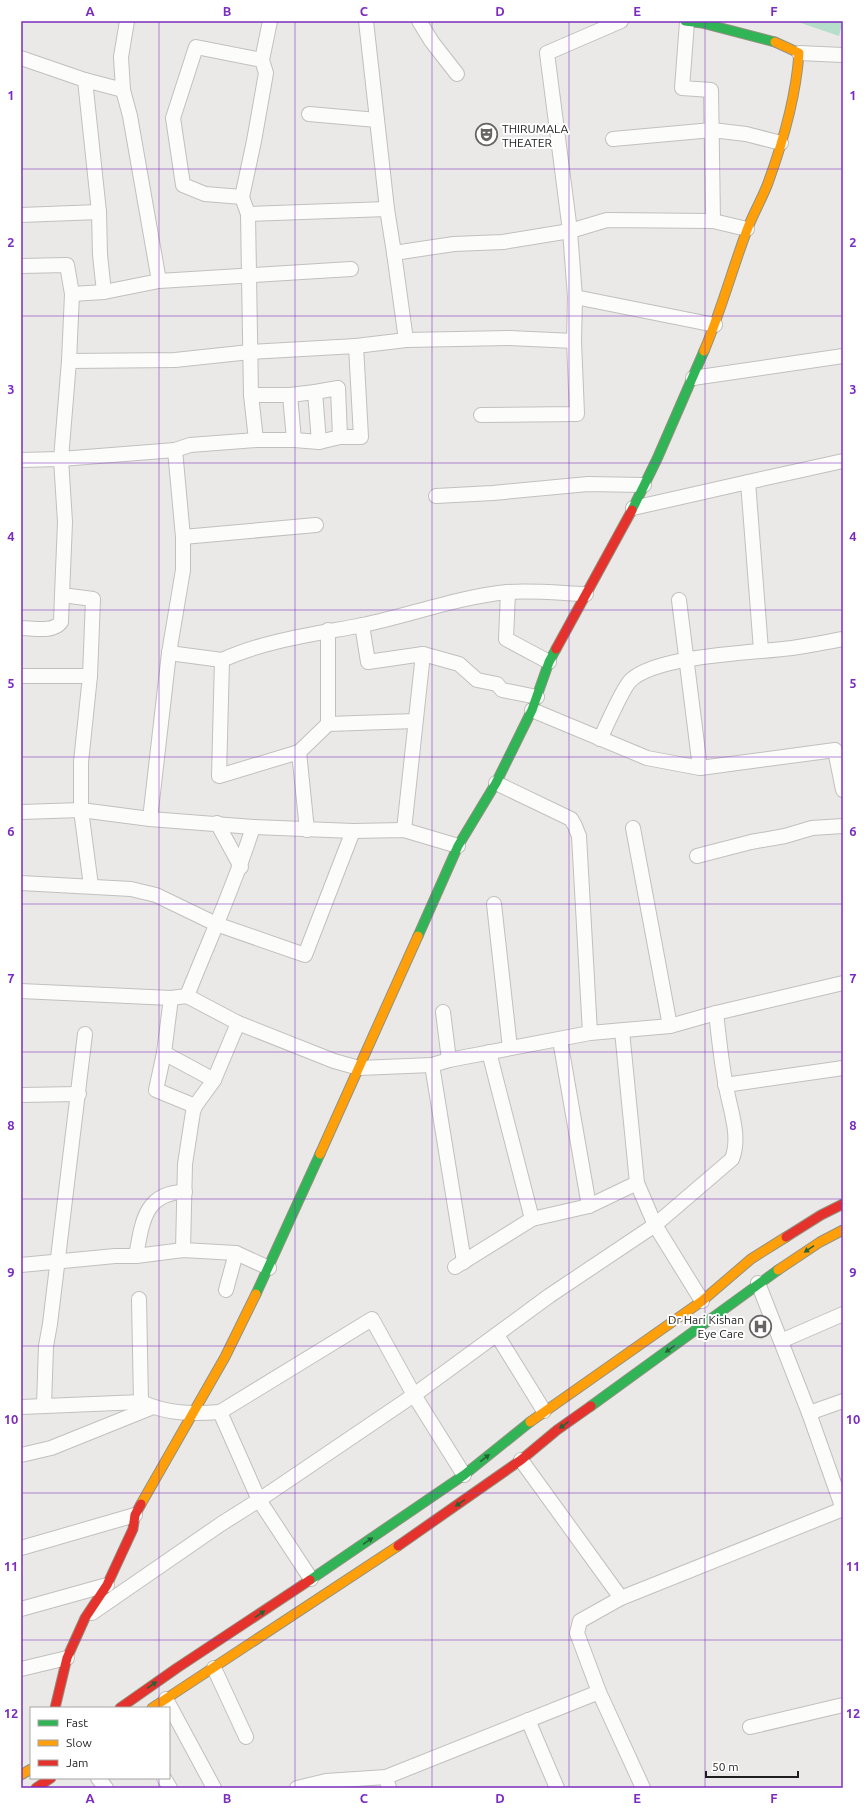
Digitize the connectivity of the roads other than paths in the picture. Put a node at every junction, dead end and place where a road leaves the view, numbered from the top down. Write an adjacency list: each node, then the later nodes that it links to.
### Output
1 (127, 21): 13 (street)
2 (270, 21): 10 (street)
3 (366, 21): 15 (street)
4 (420, 21): 11 (street)
5 (621, 21): 26 (street)
6 (686, 22): 7 (street); 16 (street)
7 (799, 53): 8 (street); 18 (street)
8 (843, 55)
9 (21, 58): 12 (street)
10 (262, 60): 19 (street); 19 (street)
11 (457, 74)
12 (85, 80): 13 (street); 21 (street)
13 (122, 90): 31 (street)
14 (309, 114): 15 (street)
15 (376, 120): 20 (street)
16 (712, 130): 17 (street); 18 (street); 24 (street)
17 (613, 139)
18 (781, 144): 25 (street)
19 (242, 198): 22 (street)
20 (387, 209): 22 (street); 27 (street)
21 (99, 212): 23 (street); 32 (street)
22 (248, 214): 30 (street)
23 (21, 215)
24 (713, 221): 25 (street); 26 (street)
25 (747, 229): 35 (street)
26 (570, 231): 27 (street); 34 (street)
27 (394, 253): 36 (street)
28 (21, 266): 33 (street)
29 (351, 269): 30 (street)
30 (248, 274): 31 (street); 39 (street)
31 (159, 281): 32 (street)
32 (104, 292): 33 (street)
33 (72, 294): 41 (street)
34 (575, 297): 35 (street); 37 (street)
35 (715, 325): 42 (street)
36 (406, 340): 37 (street); 38 (street)
37 (574, 341): 46 (street)
38 (356, 346): 39 (street); 47 (street)
39 (250, 352): 41 (street); 44 (street)
40 (843, 356): 42 (street)
41 (69, 361): 52 (street)
42 (693, 378): 56 (street)
43 (315, 392): 45 (street); 47 (street); 50 (street)
44 (251, 395): 45 (street); 48 (street)
45 (290, 395): 49 (street)
46 (481, 415)
47 (340, 437): 50 (street)
48 (256, 440): 49 (street); 51 (street)
49 (294, 440): 50 (street)
50 (319, 442)
51 (175, 450): 52 (street); 60 (street)
52 (61, 459): 53 (street); 63 (street)
53 (21, 460)
54 (843, 461): 55 (street)
55 (748, 482): 58 (street); 69 (street)
56 (644, 485): 57 (street); 58 (street)
57 (436, 496)
58 (633, 508): 62 (street)
59 (316, 525): 60 (street)
60 (183, 537): 70 (street)
61 (508, 592): 62 (street); 65 (street); 74 (street)
62 (586, 594): 74 (street)
63 (62, 595): 66 (street); 76 (street)
64 (679, 600): 73 (street)
65 (362, 625): 67 (street); 71 (street)
66 (21, 628)
67 (328, 630): 72 (street); 79 (street)
68 (843, 639): 69 (street)
69 (761, 650): 73 (street)
70 (169, 653): 72 (street); 88 (street)
71 (423, 654): 77 (street); 78 (street)
72 (222, 660): 82 (street)
73 (686, 661): 80 (street); 83 (street)
74 (549, 662): 77 (street)
75 (21, 676): 76 (street)
76 (90, 676): 86 (street)
77 (534, 704): 80 (street); 84 (street)
78 (415, 721): 79 (street); 94 (street)
79 (328, 724): 82 (street)
80 (600, 739): 83 (street)
81 (839, 750): 83 (street); 85 (street)
82 (298, 752): 93 (street)
83 (700, 768)
84 (496, 783): 96 (street); 112 (street)
85 (843, 790)
86 (81, 810): 87 (street); 88 (street); 100 (street)
87 (21, 812)
88 (150, 819): 89 (street)
89 (217, 823): 91 (street); 98 (street)
90 (843, 826): 97 (street)
91 (253, 828): 93 (street); 98 (street)
92 (633, 828): 110 (street)
93 (307, 830): 95 (street)
94 (404, 830): 95 (street); 96 (street)
95 (354, 831): 102 (street)
96 (458, 846): 120 (street)
97 (697, 856)
98 (241, 867): 102 (street)
99 (21, 882): 100 (street)
100 (91, 886): 102 (street)
101 (494, 904): 115 (street)
102 (216, 924): 105 (street)
103 (843, 983): 108 (street)
104 (21, 991): 106 (street)
105 (187, 996): 106 (street); 109 (street)
106 (171, 998): 117 (street)
107 (443, 1012): 118 (street)
108 (716, 1012): 110 (street); 123 (street)
109 (238, 1024): 120 (street); 122 (street)
110 (670, 1026): 111 (street)
111 (622, 1031): 112 (street); 127 (street)
112 (590, 1033): 114 (street)
113 (85, 1034): 124 (street)
114 (560, 1040): 115 (street); 130 (street)
115 (510, 1048): 116 (street)
116 (489, 1052): 118 (street); 131 (street)
117 (164, 1053): 122 (street); 126 (street)
118 (449, 1060): 119 (street)
119 (432, 1065): 120 (street); 131 (street)
120 (359, 1068): 139 (street)
121 (843, 1068): 123 (street)
122 (214, 1080): 126 (street)
123 (725, 1085): 132 (street)
124 (79, 1094): 125 (street); 137 (street)
125 (21, 1095)
126 (195, 1106): 128 (street)
127 (636, 1183): 130 (street); 132 (street)
128 (185, 1192): 134 (street); 136 (street)
129 (843, 1204): 143 (street)
130 (589, 1206): 131 (street)
131 (532, 1219)
132 (655, 1225): 143 (street); 145 (street)
133 (843, 1230): 140 (street, one-way to 140)
134 (184, 1250): 135 (street); 136 (street)
135 (236, 1253): 139 (street); 141 (street)
136 (136, 1256): 137 (street)
137 (58, 1262): 138 (street); 150 (street)
138 (21, 1265)
139 (269, 1268): 155 (street)
140 (758, 1283): 146 (street); 157 (street, one-way to 157)
141 (226, 1290)
142 (139, 1299): 149 (street)
143 (702, 1301): 152 (street)
144 (843, 1314): 146 (street)
145 (497, 1335): 147 (street); 152 (street)
146 (781, 1341): 154 (street)
147 (414, 1395): 153 (street); 158 (street); 159 (street)
148 (843, 1401): 154 (street)
149 (147, 1404): 150 (street); 155 (street); 156 (street)
150 (44, 1405): 151 (street)
151 (21, 1407)
152 (544, 1411): 158 (street, one-way to 152)
153 (220, 1412): 155 (street); 159 (street)
154 (810, 1413): 160 (street)
155 (191, 1414): 161 (street)
156 (21, 1455)
157 (521, 1460): 165 (street); 169 (street, one-way to 169)
158 (464, 1475): 163 (street, one-way to 158)
159 (259, 1500): 163 (street); 167 (street)
160 (843, 1509): 165 (street)
161 (135, 1515): 162 (street); 164 (street)
162 (21, 1548)
163 (311, 1579): 175 (street, one-way to 163)
164 (108, 1585): 166 (street); 167 (street)
165 (631, 1594): 171 (street)
166 (21, 1609)
167 (85, 1618): 168 (street)
168 (67, 1658): 170 (street); 174 (street)
169 (214, 1668): 172 (street); 179 (street)
170 (21, 1669)
171 (599, 1692): 177 (street); 193 (street)
172 (166, 1699): 176 (street); 190 (street)
173 (843, 1705): 178 (street)
174 (55, 1707)
175 (121, 1707)
176 (154, 1707)
177 (528, 1720): 185 (street); 192 (street)
178 (750, 1727)
179 (246, 1737)
180 (30, 1770): 181 (street)
181 (21, 1775)
182 (50, 1779): 187 (street)
183 (99, 1779): 188 (street)
184 (165, 1779): 189 (street)
185 (387, 1783): 186 (street)
186 (326, 1784): 191 (street)
187 (36, 1788)
188 (106, 1788)
189 (170, 1788)
190 (214, 1788)
191 (297, 1788)
192 (557, 1788)
193 (643, 1788)

